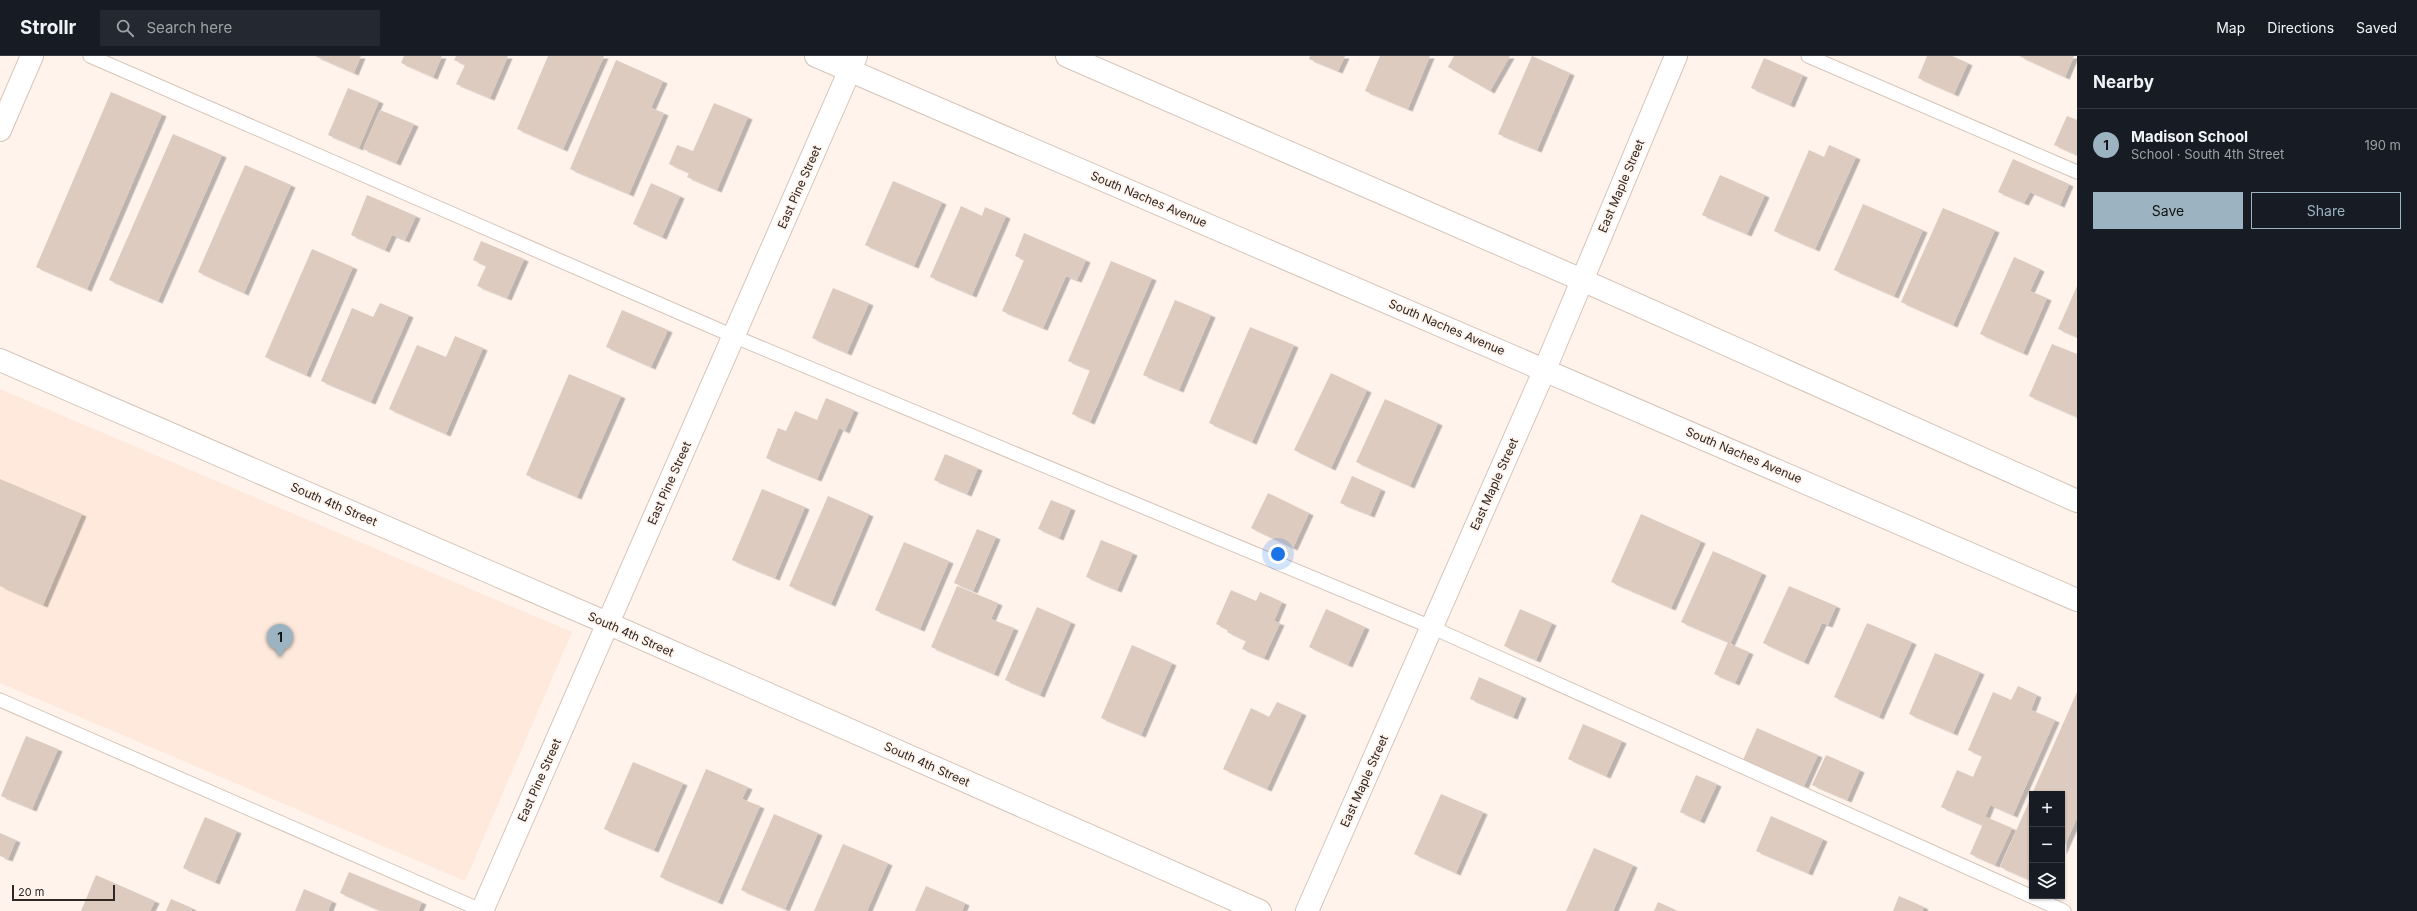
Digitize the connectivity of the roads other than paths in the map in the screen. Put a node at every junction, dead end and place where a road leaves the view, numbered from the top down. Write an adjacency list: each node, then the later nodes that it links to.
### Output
1 (32, 56): 8 (street)
2 (90, 56): 11 (lane)
3 (816, 56): 7 (street, South Naches Avenue)
4 (1067, 56): 10 (street)
5 (1676, 56): 10 (street, East Maple Street)
6 (1808, 56): 9 (lane)
7 (853, 63): 11 (street, East Pine Street); 13 (street, South Naches Avenue)
8 (0, 130)
9 (2077, 172)
10 (1582, 280): 13 (street, East Maple Street); 14 (street)
11 (733, 336): 16 (street, East Pine Street); 17 (lane)
12 (0, 360): 16 (street, South 4th Street)
13 (1545, 369): 15 (street, South Naches Avenue); 17 (street, East Maple Street)
14 (2077, 502)
15 (2077, 600)
16 (607, 623): 19 (street, East Pine Street); 20 (street, South 4th Street)
17 (1431, 628): 21 (street, East Maple Street); 22 (lane)
18 (0, 700): 19 (lane)
19 (482, 911)
20 (1260, 911)
21 (1307, 911)
22 (2064, 911)

